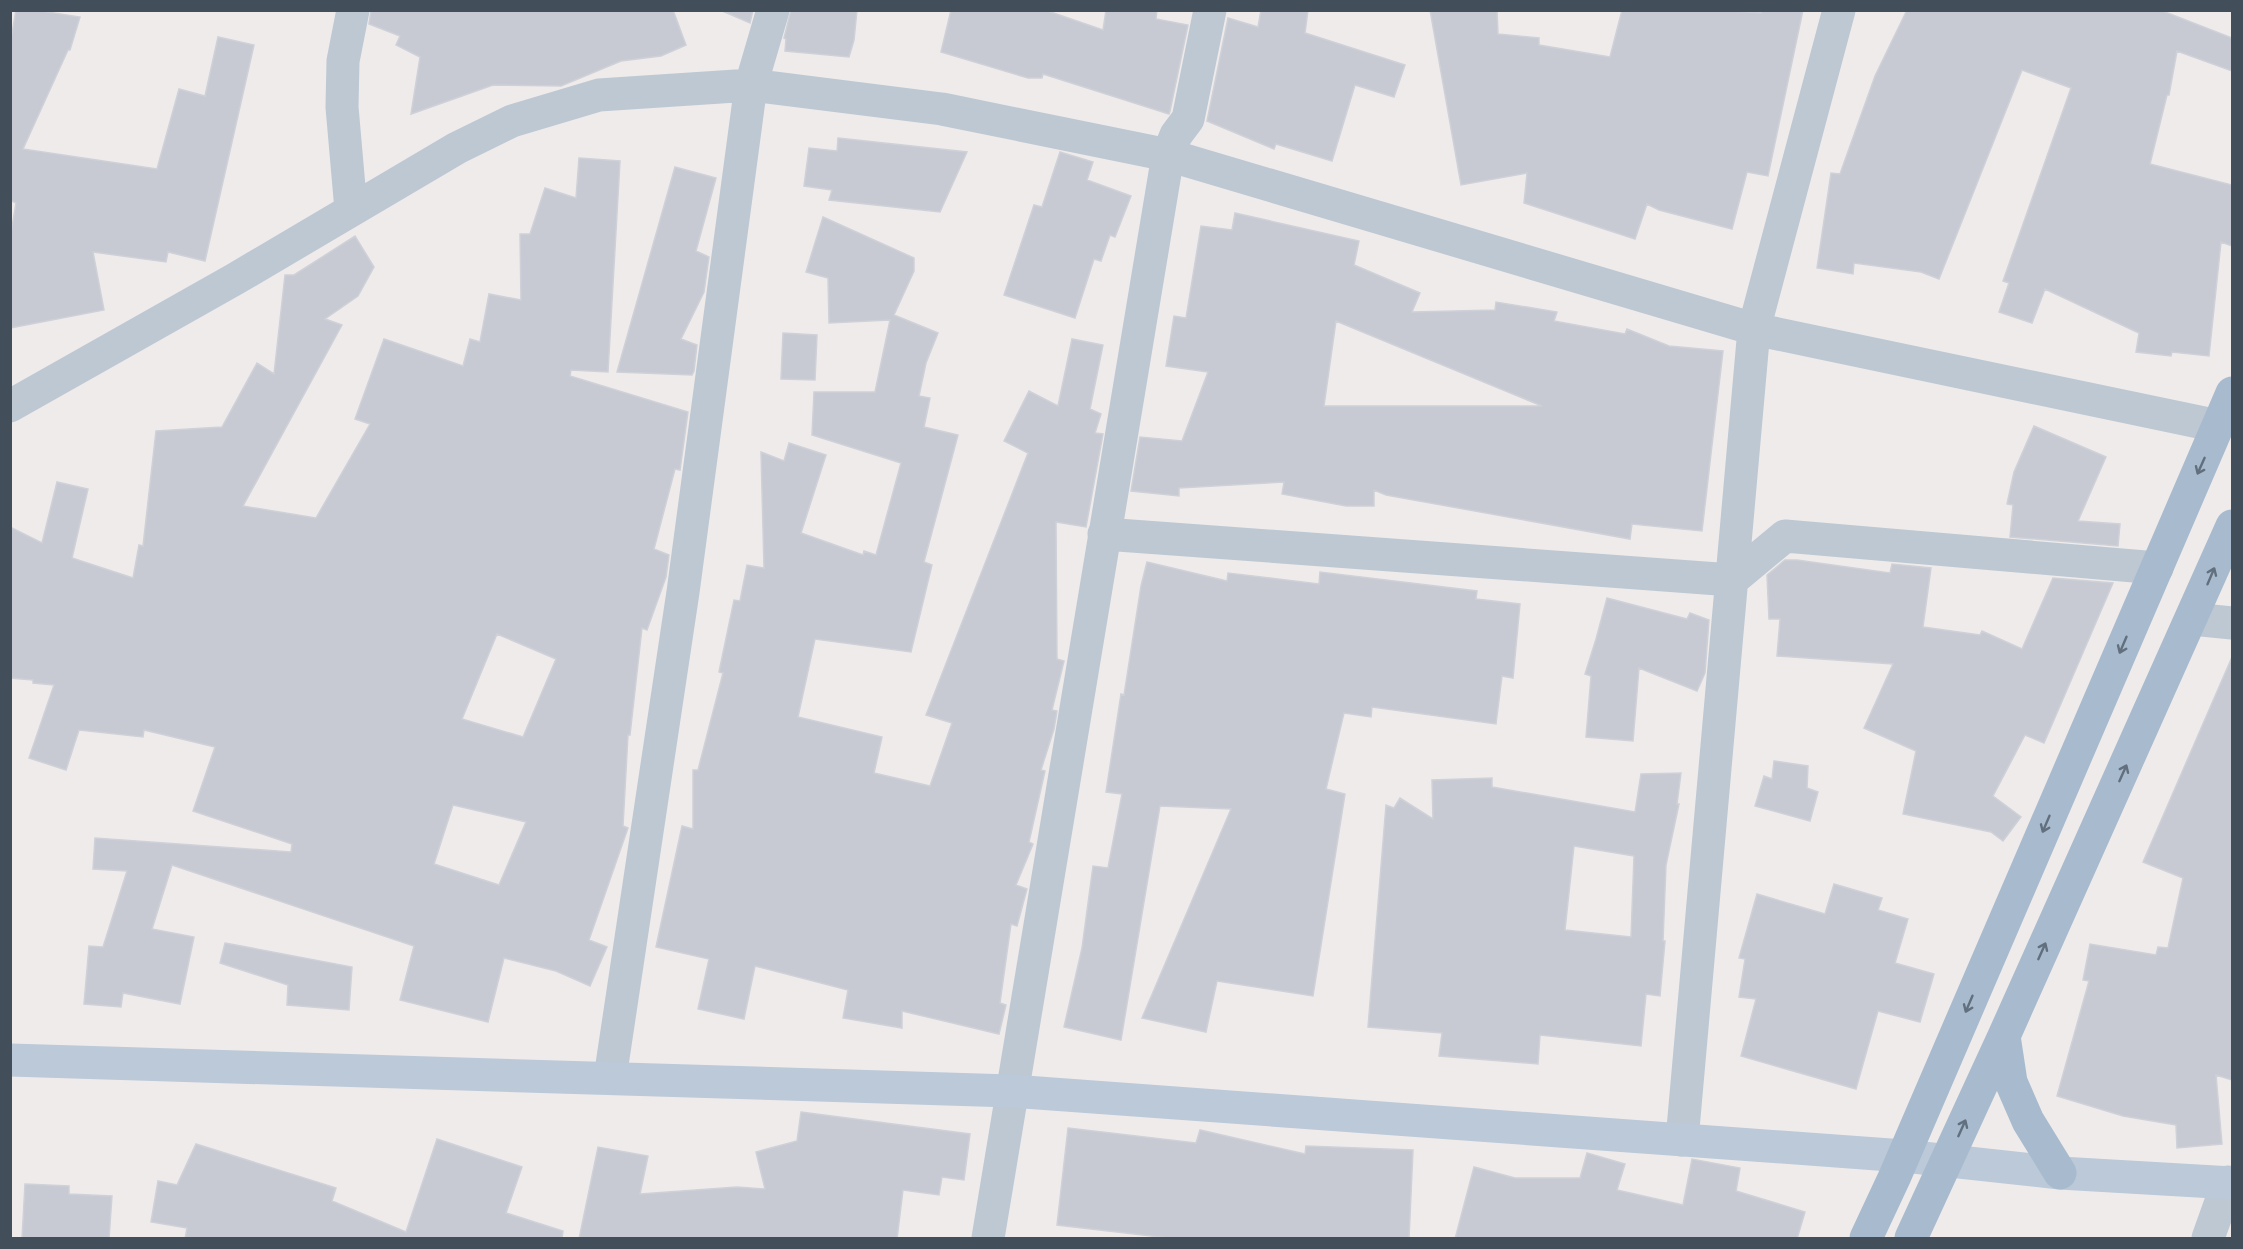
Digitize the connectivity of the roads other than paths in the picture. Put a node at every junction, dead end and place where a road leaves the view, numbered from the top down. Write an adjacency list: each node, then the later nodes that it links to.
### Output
1 (353, 10): 7 (street)
2 (773, 10): 5 (street)
3 (1210, 10): 6 (street)
4 (1839, 10): 8 (street)
5 (751, 86): 6 (street); 7 (street); 20 (street)
6 (1168, 155): 8 (street); 13 (street)
7 (351, 210): 10 (street)
8 (1754, 329): 11 (street); 15 (street)
9 (2232, 393): 11 (main road)
10 (10, 406)
11 (2218, 426): 14 (main road, one-way to 14)
12 (2232, 526): 16 (main road, one-way to 12)
13 (1104, 534): 15 (street); 21 (street)
14 (2157, 568): 15 (street); 23 (main road, one-way to 23)
15 (1732, 580): 22 (street)
16 (2193, 619): 17 (street); 18 (main road, one-way to 16)
17 (2232, 623)
18 (2004, 1036): 24 (main road, one-way to 18); 25 (main road)
19 (10, 1060): 20 (main road)
20 (610, 1078): 21 (main road)
21 (1011, 1091): 22 (main road); 27 (street)
22 (1683, 1140): 23 (main road)
23 (1904, 1156): 24 (main road); 28 (main road)
24 (1947, 1162): 25 (main road); 29 (main road)
25 (2060, 1173): 26 (main road)
26 (2230, 1183): 30 (street)
27 (988, 1239)
28 (1866, 1239)
29 (1911, 1239)
30 (2208, 1239)

